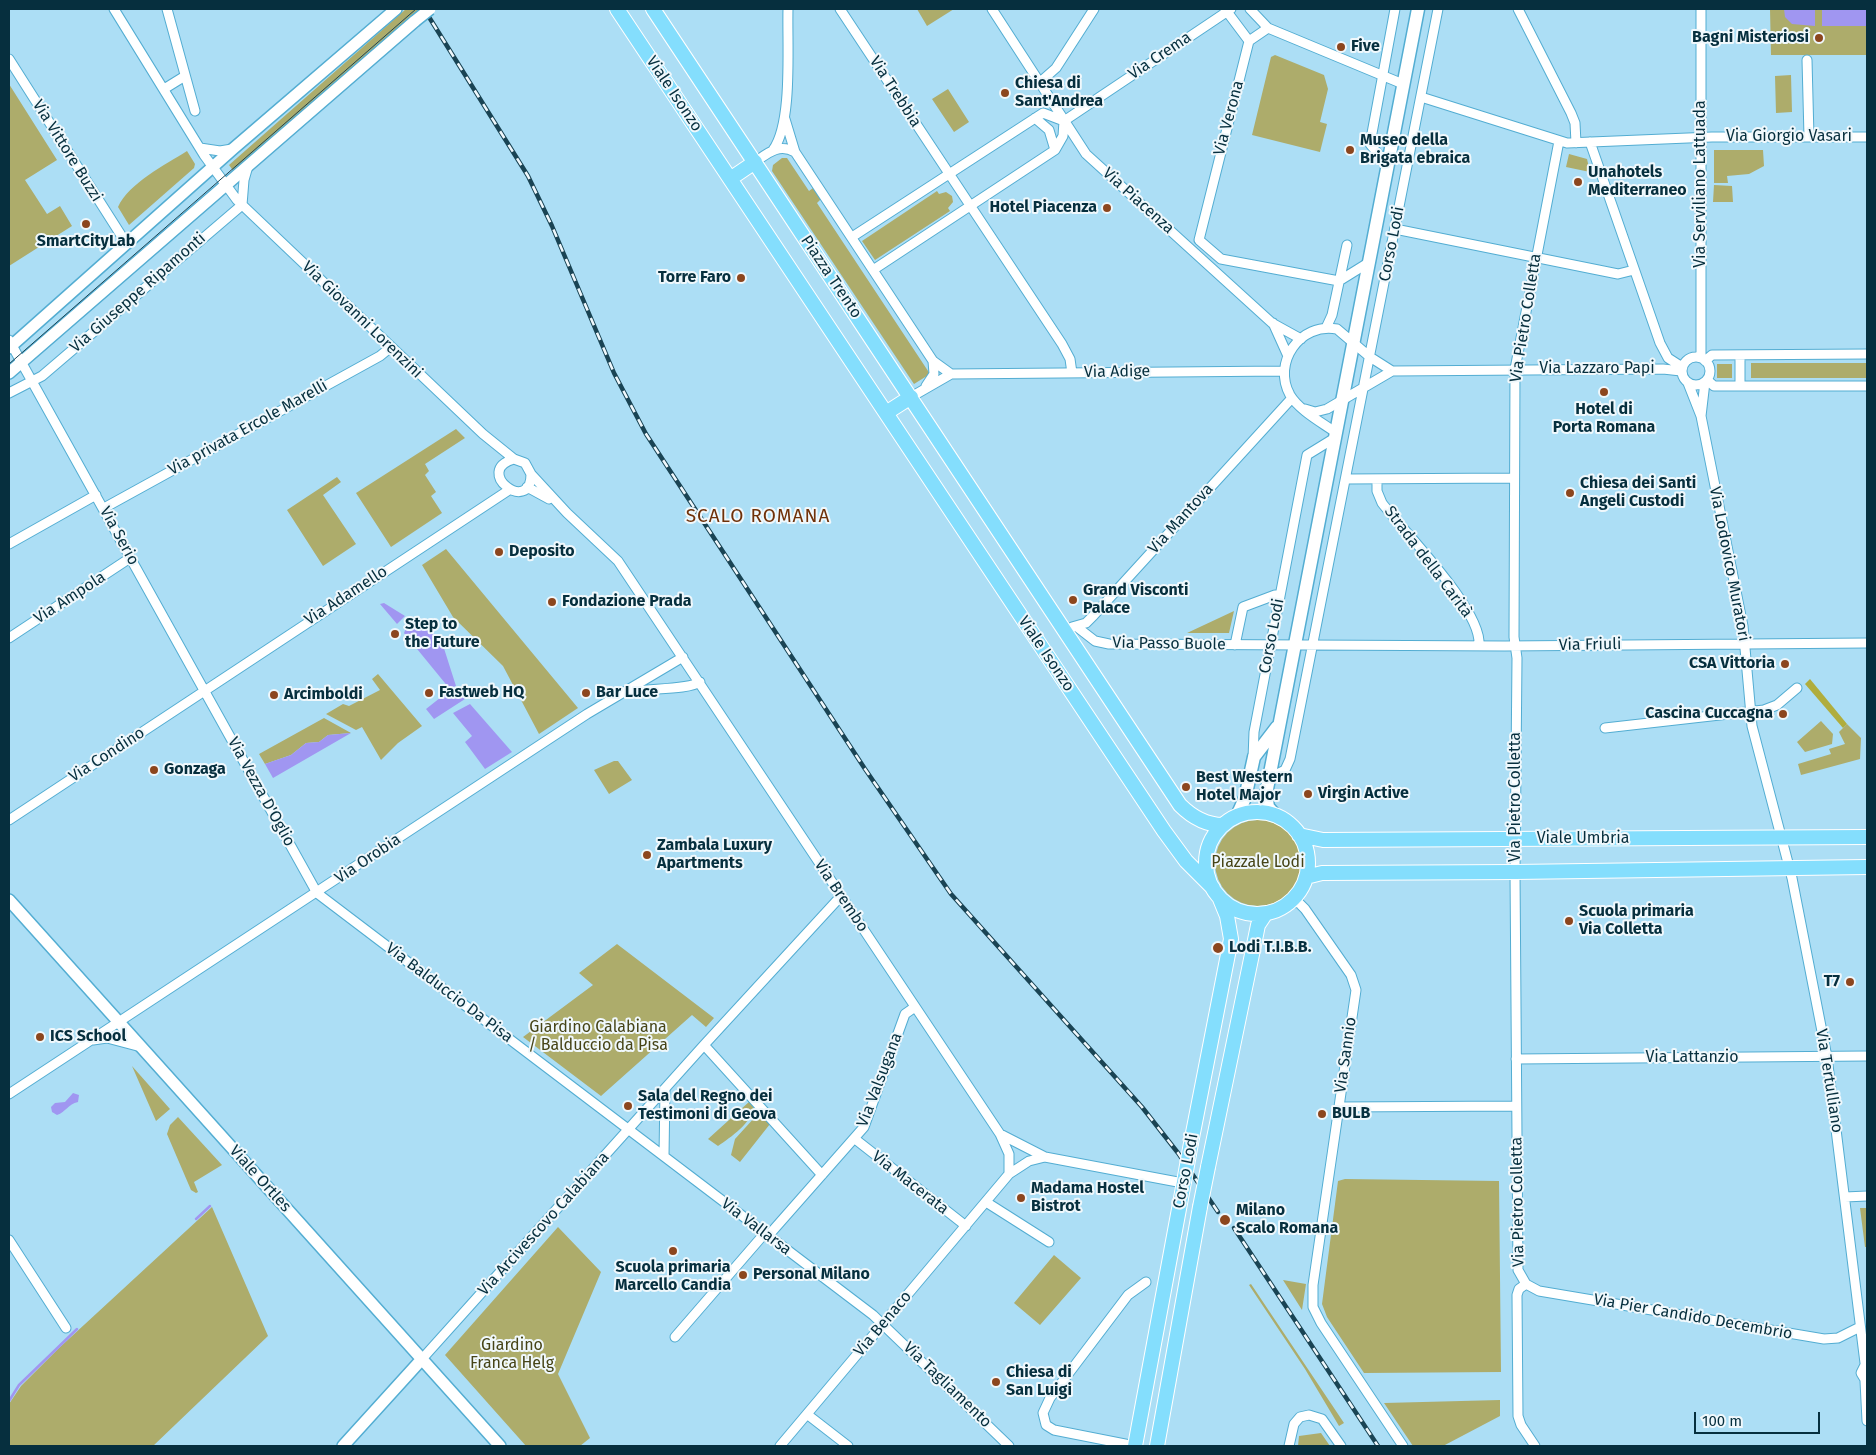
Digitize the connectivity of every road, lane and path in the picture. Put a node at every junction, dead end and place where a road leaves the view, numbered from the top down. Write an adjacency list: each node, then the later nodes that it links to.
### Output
1 (114, 9): 26 (street)
2 (167, 9): 22 (street)
3 (396, 9): 38 (street)
4 (430, 9): 44 (street, Via Giuseppe Ripamonti, bridge)
5 (617, 9): 47 (main road, Viale Isonzo)
6 (653, 9): 43 (main road, Viale Isonzo)
7 (788, 9): 30 (street)
8 (840, 9): 46 (street, Via Trebbia)
9 (992, 9): 24 (street, Via Piacenza)
10 (1094, 9): 24 (street)
11 (1250, 9): 18 (street)
12 (1395, 9): 23 (street)
13 (1418, 9): 25 (main road, Corso Lodi)
14 (1438, 9): 27 (street, Corso Lodi)
15 (1518, 9): 35 (street)
16 (1701, 9): 34 (street, Via Serviliano Lattuada)
17 (1228, 10): 19 (street); 31 (street, Via Crema)
18 (1268, 28): 19 (street); 23 (street)
19 (1249, 41): 52 (street, Via Verona)
20 (9, 59): 54 (street, Via Vittore Buzzi)
21 (1807, 60): 32 (street)
22 (185, 76): 26 (street); 28 (street)
23 (1382, 76): 25 (street); 42 (street)
24 (1039, 83): 31 (street, Via Piacenza)
25 (1403, 84): 42 (main road, Corso Lodi)
26 (164, 89): 37 (street)
27 (1421, 97): 35 (street); 51 (street, Corso Lodi)
28 (195, 111)
29 (1035, 118): 31 (street); 40 (street); 46 (street)
30 (785, 119): 39 (street); 41 (street)
31 (1064, 121): 40 (street); 61 (street, Via Piacenza)
32 (1809, 137): 33 (street, Via Giorgio Vasari); 34 (street, Via Giorgio Vasari)
33 (1867, 137)
34 (1701, 138): 36 (street, Via Giorgio Vasari); 73 (street, Via Serviliano Lattuada)
35 (1567, 142): 36 (street); 56 (street, Via Pietro Colletta)
36 (1590, 142): 60 (street)
37 (200, 148): 38 (street); 45 (street)
38 (234, 148): 45 (street)
39 (773, 150): 41 (street); 43 (street)
40 (1055, 150): 50 (street)
41 (795, 152): 53 (street)
42 (1388, 159): 58 (main road, Corso Lodi)
43 (755, 162): 47 (main road); 91 (main road, Piazza Trento)
44 (248, 166): 48 (street, Via Giuseppe Ripamonti); 49 (street)
45 (213, 167): 48 (street); 54 (street)
46 (949, 174): 50 (street); 53 (street)
47 (730, 178): 95 (main road, Piazza Trento)
48 (226, 185): 49 (street, Via Giovanni Lorenzini); 75 (street, Via Giuseppe Ripamonti)
49 (242, 205): 68 (street, Via Giovanni Lorenzini); 83 (street, Via Giuseppe Ripamonti)
50 (970, 206): 59 (street); 81 (street)
51 (1395, 229): 56 (street); 72 (street, Corso Lodi)
52 (1200, 231): 57 (street, Via Piacenza)
53 (852, 237): 59 (street)
54 (126, 243): 67 (street)
55 (1347, 246): 62 (street)
56 (1535, 258): 60 (street); 76 (street, Via Pietro Colletta)
57 (1232, 260): 61 (street); 62 (street)
58 (1368, 264): 62 (street, Corso Lodi); 66 (main road, Corso Lodi)
59 (873, 270): 74 (street)
60 (1634, 270): 77 (street)
61 (1219, 274): 63 (street, Via Piacenza)
62 (1339, 281): 64 (street)
63 (1272, 322): 65 (street, Via Piacenza); 69 (street, Via Piacenza)
64 (1326, 328): 65 (street); 66 (street)
65 (1301, 339): 69 (street)
66 (1352, 341): 72 (street); 93 (main road, Corso Lodi)
67 (10, 344): 75 (street)
68 (390, 347): 97 (street, Via Giovanni Lorenzini); 110 (street, Via privata Ercole Marelli)
69 (1288, 354): 78 (street)
70 (1867, 354): 71 (street)
71 (1740, 355): 73 (street); 87 (street)
72 (1370, 357): 79 (street); 86 (street, Corso Lodi)
73 (1703, 359): 77 (street); 84 (street)
74 (934, 361): 82 (street); 89 (street)
75 (22, 362): 80 (street, Via Giuseppe Ripamonti); 83 (street)
76 (1515, 369): 77 (street, Via Lazzaro Papi); 79 (street, Via Lazzaro Papi); 102 (street, Via Pietro Colletta)
77 (1682, 369): 85 (street)
78 (1283, 371): 81 (street, Via Adige); 92 (street)
79 (1392, 371): 86 (street, Via Lazzaro Papi)
80 (9, 373)
81 (1072, 373): 82 (street, Via Adige)
82 (951, 374): 89 (street)
83 (34, 381): 90 (street, Via Giuseppe Ripamonti); 108 (street, Via Serio)
84 (1706, 381): 85 (street); 87 (street); 96 (street, Via Lodovico Muratori)
85 (1688, 383): 96 (street, Via Lodovico Muratori)
86 (1364, 386): 93 (street, Via Lazzaro Papi); 103 (street, Corso Lodi)
87 (1740, 386): 88 (street)
88 (1867, 386)
89 (924, 389): 91 (street)
90 (9, 394)
91 (911, 397): 95 (main road); 115 (main road, Viale Isonzo)
92 (1292, 398): 94 (street); 115 (street, Via Mantova)
93 (1341, 401): 94 (street); 98 (main road, Corso Lodi)
94 (1305, 410): 98 (street)
95 (886, 414): 149 (main road, Viale Isonzo)
96 (1701, 416): 117 (street, Via Lodovico Muratori)
97 (483, 434): 99 (street, Via Giovanni Lorenzini); 100 (street, Via Giovanni Lorenzini)
98 (1334, 436): 114 (street, Corso Lodi); 123 (main road, Corso Lodi)
99 (514, 459): 100 (street); 101 (street, Via Giovanni Lorenzini)
100 (504, 464): 105 (street)
101 (531, 474): 106 (street); 111 (street, Via Giovanni Lorenzini)
102 (1514, 478): 104 (street); 124 (street, Via Pietro Colletta)
103 (1346, 479): 104 (street); 120 (street, Corso Lodi)
104 (1377, 480): 121 (street, Strada della Carità)
105 (502, 483): 107 (street); 109 (street)
106 (527, 487): 107 (street); 111 (street, Via Giovanni Lorenzini)
107 (509, 490): 109 (street)
108 (96, 495): 110 (street, Via Serio); 112 (street)
109 (487, 504): 130 (street, Via Adamello)
110 (104, 508): 113 (street, Via Serio)
111 (567, 513): 125 (street, Via Giovanni Lorenzini)
112 (9, 544)
113 (130, 558): 116 (street, Via Ampola); 130 (street, Via Serio)
114 (1280, 596): 119 (street, Via Passo Buole); 122 (street, Corso Lodi)
115 (1070, 627): 119 (street, Via Passo Buole); 140 (main road, Viale Isonzo)
116 (9, 638)
117 (1744, 643): 118 (street, Via Friuli); 124 (street, Via Friuli); 132 (street, Via Lodovico Muratori)
118 (1867, 643)
119 (1235, 645): 122 (street, Via Passo Buole)
120 (1312, 645): 121 (street, Via Friuli); 123 (street, Via Passo Buole); 136 (street, Corso Lodi)
121 (1479, 645): 124 (street, Via Friuli)
122 (1271, 646): 123 (street, Via Passo Buole); 135 (street, Corso Lodi)
123 (1294, 646): 133 (main road, Corso Lodi)
124 (1515, 646): 143 (street, Via Pietro Colletta)
125 (683, 657): 126 (street, Via Orobia); 127 (street, Via Brembo)
126 (663, 670): 128 (street); 131 (street, Via Orobia)
127 (700, 682): 128 (street); 151 (street, Via Brembo)
128 (663, 687): 131 (street)
129 (1797, 688): 132 (street)
130 (205, 690): 139 (street, Via Condino); 150 (street, Via Vezza D'Oglio)
131 (617, 695): 150 (street, Via Orobia)
132 (1750, 713): 134 (street); 141 (street, Via Lodovico Muratori)
133 (1279, 725): 135 (main road, Corso Lodi); 136 (main road, Corso Lodi)
134 (1605, 728)
135 (1253, 760): 137 (main road, Corso Lodi)
136 (1269, 778): 138 (main road, Corso Lodi)
137 (1237, 816): 138 (main road); 140 (main road)
138 (1275, 816): 144 (main road)
139 (9, 820)
140 (1223, 825): 149 (main road)
141 (1780, 838): 142 (main road, Viale Umbria); 143 (main road, Viale Umbria); 146 (street, Via Tertulliano)
142 (1867, 838)
143 (1515, 839): 144 (main road, Viale Umbria); 147 (street, Via Pietro Colletta)
144 (1302, 841): 148 (main road)
145 (1867, 867): 146 (main road, Viale Umbria)
146 (1789, 868): 147 (main road, Viale Umbria); 163 (street, Via Tertulliano)
147 (1515, 872): 148 (main road, Viale Umbria); 164 (street, Via Pietro Colletta)
148 (1306, 877): 153 (main road)
149 (1216, 892): 156 (main road); 176 (main road, Corso Lodi, bridge)
150 (317, 893): 158 (street, Via Orobia); 169 (street, Via Balduccio Da Pisa)
151 (841, 896): 157 (street, Via Brembo); 160 (street, Via Arcivescovo Calabiana)
152 (9, 900): 155 (street, Viale Ortles)
153 (1290, 902): 156 (main road); 168 (street, Via Sannio)
154 (9, 907): 155 (street, Viale Ortles)
155 (20, 912): 158 (street, Viale Ortles)
156 (1266, 913): 202 (main road, Corso Lodi, bridge)
157 (915, 1007): 170 (street, Via Brembo); 171 (street, Via Valsugana)
158 (119, 1022): 159 (street, Via Orobia); 161 (street, Viale Ortles)
159 (90, 1041): 161 (street); 166 (street, Via Orobia)
160 (704, 1045): 165 (street, Via Arcivescovo Calabiana); 175 (street)
161 (141, 1047): 191 (street, Viale Ortles)
162 (1867, 1056): 163 (street, Via Lattanzio)
163 (1827, 1057): 164 (street, Via Lattanzio); 178 (street, Via Tertulliano)
164 (1516, 1059): 167 (street, Via Pietro Colletta)
165 (665, 1089): 169 (street, Via Arcivescovo Calabiana); 172 (street)
166 (9, 1094)
167 (1516, 1106): 168 (street); 185 (street, Via Pietro Colletta)
168 (1339, 1107): 205 (street, Via Sannio)
169 (629, 1129): 172 (street, Via Vallarsa); 191 (street, Via Arcivescovo Calabiana)
170 (1000, 1134): 173 (street, Via Brembo); 174 (street, Via Brembo)
171 (855, 1139): 175 (street, Via Valsugana); 180 (street, Via Macerata)
172 (664, 1156): 181 (street, Via Vallarsa)
173 (1045, 1158): 174 (street, Via Benaco); 176 (street, Via Brembo)
174 (1009, 1174): 179 (street, Via Benaco)
175 (822, 1175): 181 (street, Via Valsugana)
176 (1184, 1182): 201 (main road, Corso Lodi)
177 (1867, 1196): 178 (street)
178 (1845, 1197): 187 (street, Via Tertulliano)
179 (986, 1202): 180 (street, Via Benaco); 183 (street)
180 (966, 1226): 186 (street, Via Benaco)
181 (767, 1234): 186 (street, Via Vallarsa); 189 (street, Via Valsugana)
182 (9, 1240): 188 (street)
183 (1049, 1242)
184 (1146, 1282): 201 (street)
185 (1526, 1284): 187 (street, Via Pier Candido Decembrio); 206 (street, Via Pietro Colletta)
186 (883, 1324): 194 (street, Via Benaco); 200 (street, Via Tagliamento)
187 (1860, 1327): 190 (street, Via Tertulliano); 192 (street, Via Tertulliano)
188 (66, 1328)
189 (675, 1337)
190 (1867, 1344)
191 (422, 1359): 196 (street); 197 (street, Viale Ortles)
192 (1866, 1362): 193 (street, Via Tertulliano)
193 (1866, 1382): 195 (street, Via Tertulliano)
194 (808, 1415): 198 (street, Via Benaco); 199 (street)
195 (1867, 1422)
196 (343, 1446)
197 (500, 1446)
198 (780, 1446)
199 (848, 1446)
200 (1010, 1446)
201 (1135, 1446)
202 (1157, 1446)
203 (1289, 1446): 204 (street)
204 (1341, 1446)
205 (1403, 1446)
206 (1535, 1446)

